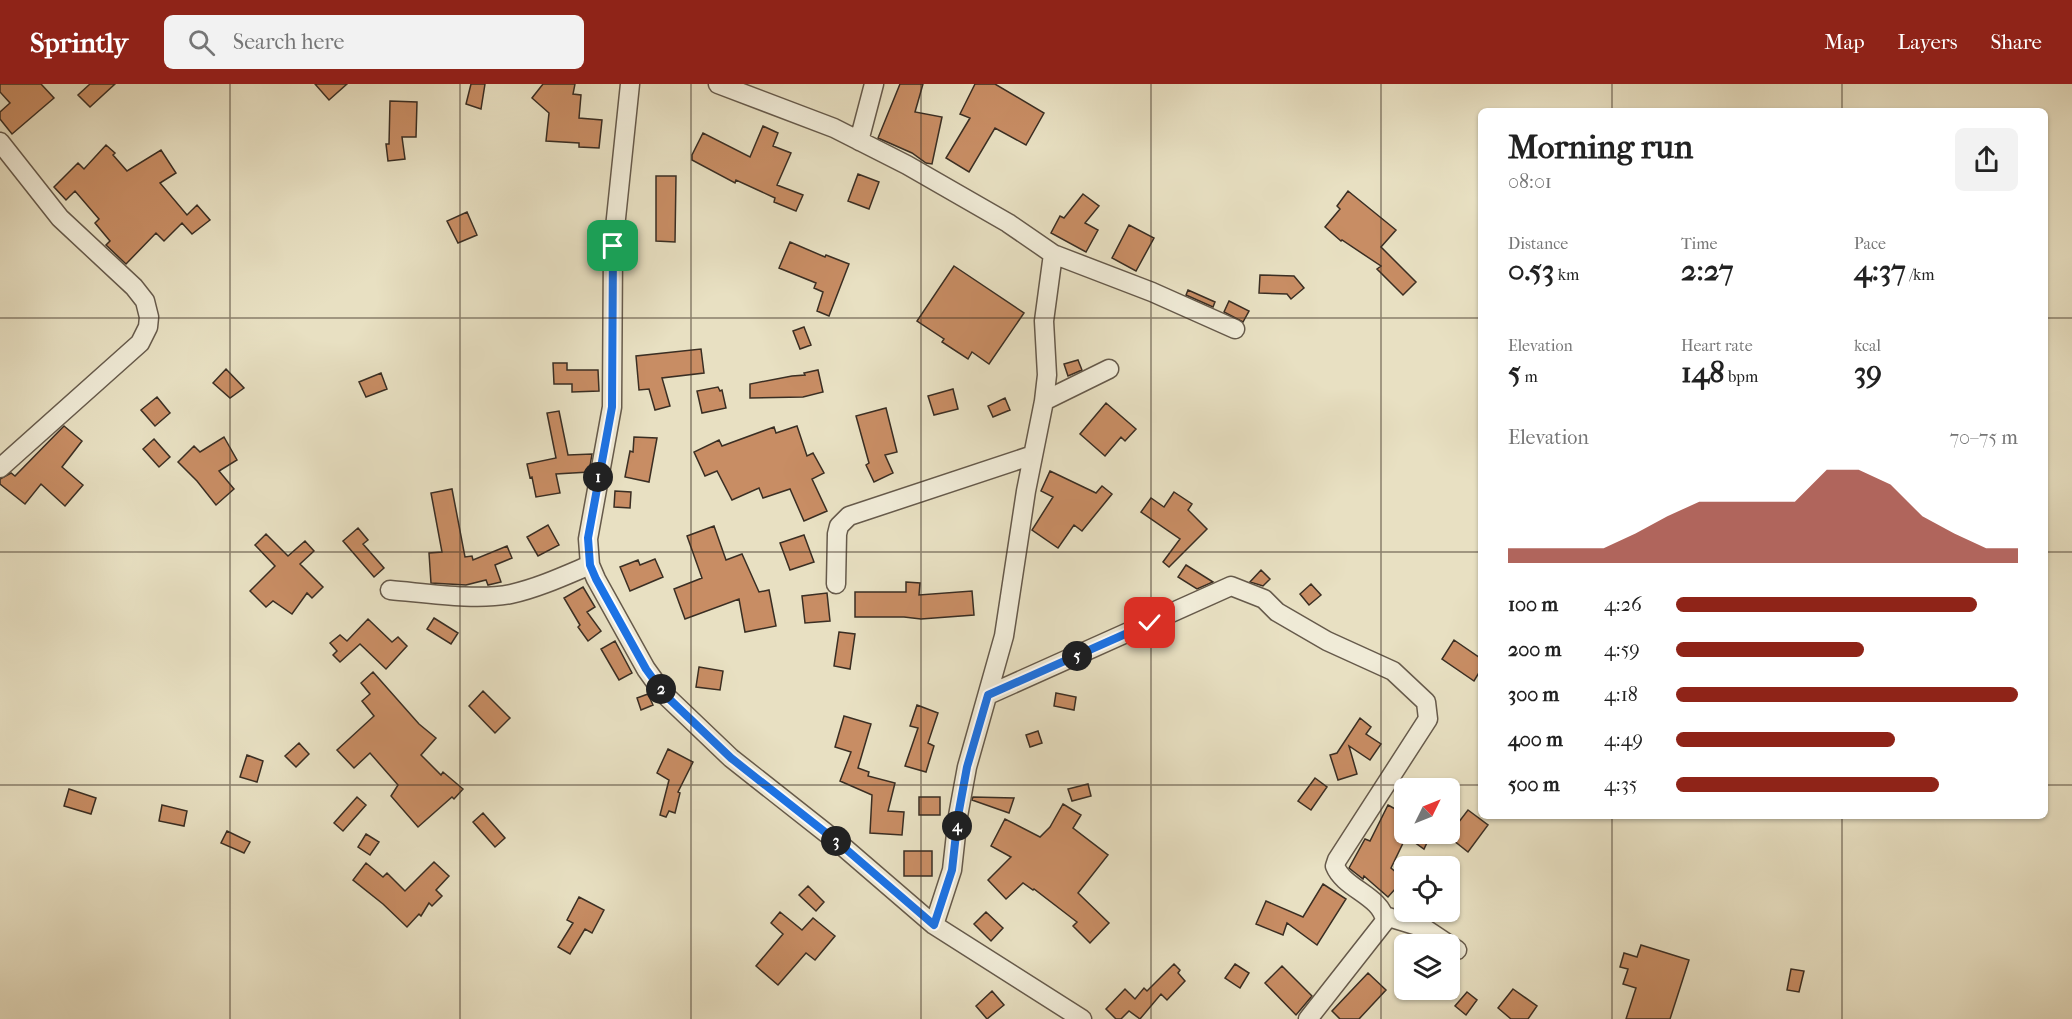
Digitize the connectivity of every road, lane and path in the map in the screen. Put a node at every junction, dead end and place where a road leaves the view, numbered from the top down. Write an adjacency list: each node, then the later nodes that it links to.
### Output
1 (630, 84): 12 (street)
2 (718, 84): 4 (street)
3 (874, 84): 4 (street)
4 (859, 141): 6 (street)
5 (0, 142): 11 (street)
6 (1053, 254): 7 (street); 9 (street)
7 (1235, 329)
8 (1109, 369): 9 (street)
9 (1044, 401): 10 (street)
10 (1033, 455): 13 (street); 15 (street)
11 (0, 468)
12 (590, 565): 14 (street); 17 (street)
13 (836, 584)
14 (390, 590)
15 (988, 695): 16 (street); 17 (street)
16 (1384, 916): 18 (street); 20 (street)
17 (934, 925): 19 (street)
18 (1433, 934)
19 (1082, 1019)
20 (1308, 1019)

